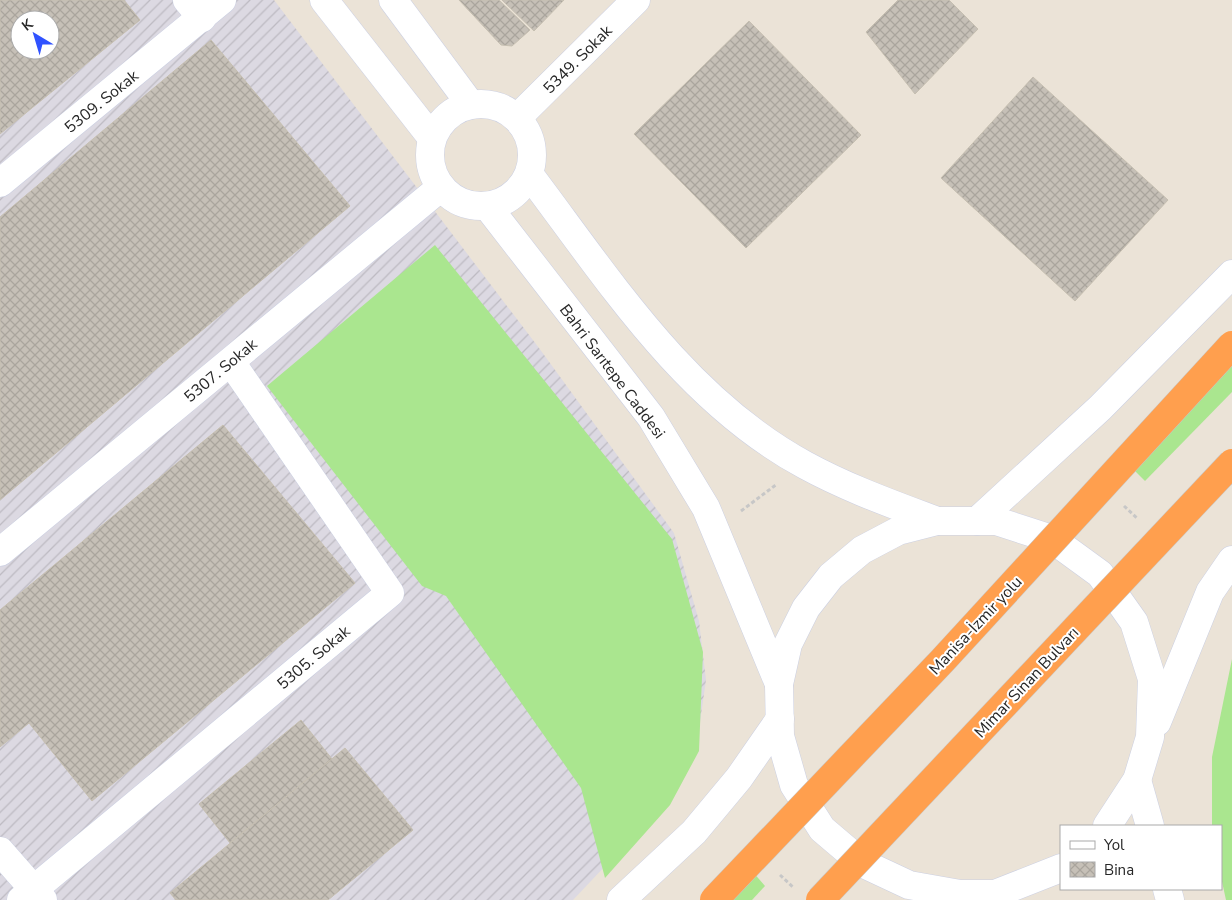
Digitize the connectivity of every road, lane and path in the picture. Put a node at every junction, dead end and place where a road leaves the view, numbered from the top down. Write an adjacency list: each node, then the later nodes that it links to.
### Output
1 (222, 0): 5 (main road, 5309. Sokak)
2 (324, 0): 8 (main road)
3 (393, 0): 6 (main road)
4 (636, 0): 7 (main road, 5349. Sokak)
5 (195, 9): 10 (main road, 5309. Sokak)
6 (471, 104): 7 (main road); 8 (main road)
7 (517, 118): 9 (main road)
8 (432, 138): 11 (main road)
9 (529, 174): 12 (main road); 19 (main road)
10 (0, 183)
11 (440, 188): 12 (main road); 15 (main road, 5307. Sokak)
12 (488, 207): 23 (main road, Bahri Sarıtepe Caddesi)
13 (1232, 274): 20 (main road)
14 (1232, 345): 34 (highway, Manisa-İzmir yolu, bridge)
15 (231, 362): 21 (main road, 5307. Sokak); 31 (main road, 5305. Sokak)
16 (1232, 463): 35 (highway, Mimar Sinan Bulvarı, bridge)
17 (777, 484): 18 (path)
18 (736, 515)
19 (937, 521): 20 (main road); 23 (main road)
20 (977, 521): 25 (main road)
21 (0, 552)
22 (1232, 560): 25 (main road)
23 (779, 684): 24 (main road)
24 (780, 719): 32 (main road); 33 (main road)
25 (1150, 738): 26 (main road)
26 (1138, 780): 27 (main road); 28 (main road)
27 (1108, 825)
28 (1150, 825)
29 (0, 851): 31 (main road)
30 (1060, 868): 32 (main road)
31 (33, 896)
32 (982, 897)
33 (621, 900)
34 (714, 900)
35 (820, 900)

